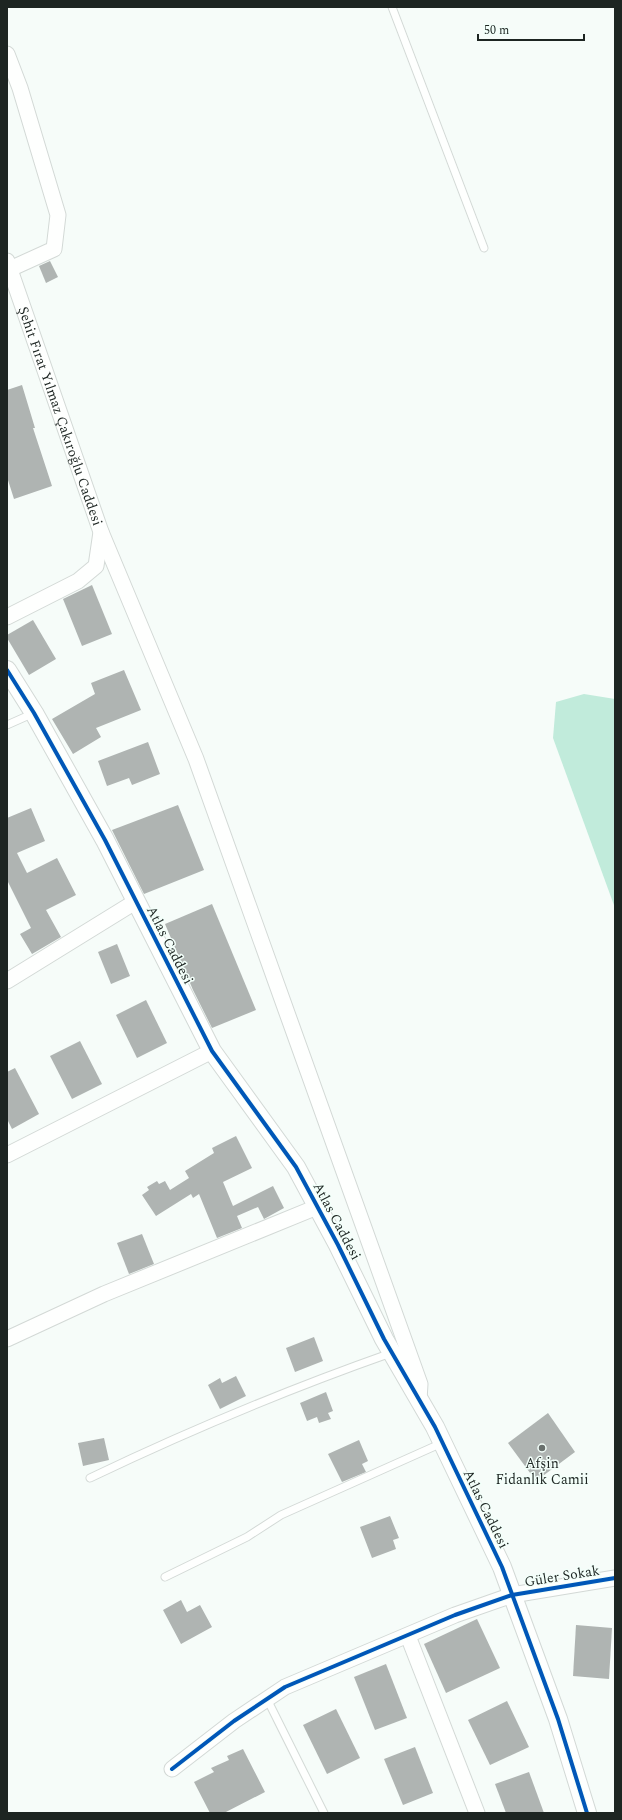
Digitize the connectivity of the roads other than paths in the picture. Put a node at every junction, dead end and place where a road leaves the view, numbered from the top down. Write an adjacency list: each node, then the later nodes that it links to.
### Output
1 (392, 7): 3 (lane)
2 (7, 54): 4 (street)
3 (484, 248)
4 (8, 265): 5 (street, Şehit Fırat Yılmaz Çakıroğlu Caddesi)
5 (101, 532): 6 (street, Şehit Fırat Yılmaz Çakıroğlu Caddesi); 17 (street)
6 (7, 617)
7 (7, 670): 8 (street, Atlas Caddesi)
8 (34, 713): 9 (lane); 10 (street, Atlas Caddesi)
9 (7, 725)
10 (135, 902): 11 (street); 12 (street, Atlas Caddesi)
11 (7, 982)
12 (212, 1051): 13 (street); 14 (street, Atlas Caddesi)
13 (7, 1155)
14 (317, 1207): 15 (street); 16 (street, Atlas Caddesi)
15 (7, 1339)
16 (392, 1353): 17 (street, Atlas Caddesi); 19 (lane)
17 (419, 1400): 18 (street, Atlas Caddesi)
18 (442, 1443): 20 (lane); 22 (street, Atlas Caddesi)
19 (90, 1478)
20 (165, 1577)
21 (615, 1578): 22 (street, Güler Sokak)
22 (512, 1595): 23 (street, Güler Sokak); 28 (street, Atlas Caddesi)
23 (408, 1636): 24 (street, Güler Sokak); 27 (street)
24 (268, 1699): 25 (street, Güler Sokak); 26 (lane)
25 (172, 1769)
26 (324, 1813)
27 (477, 1813)
28 (587, 1813)

